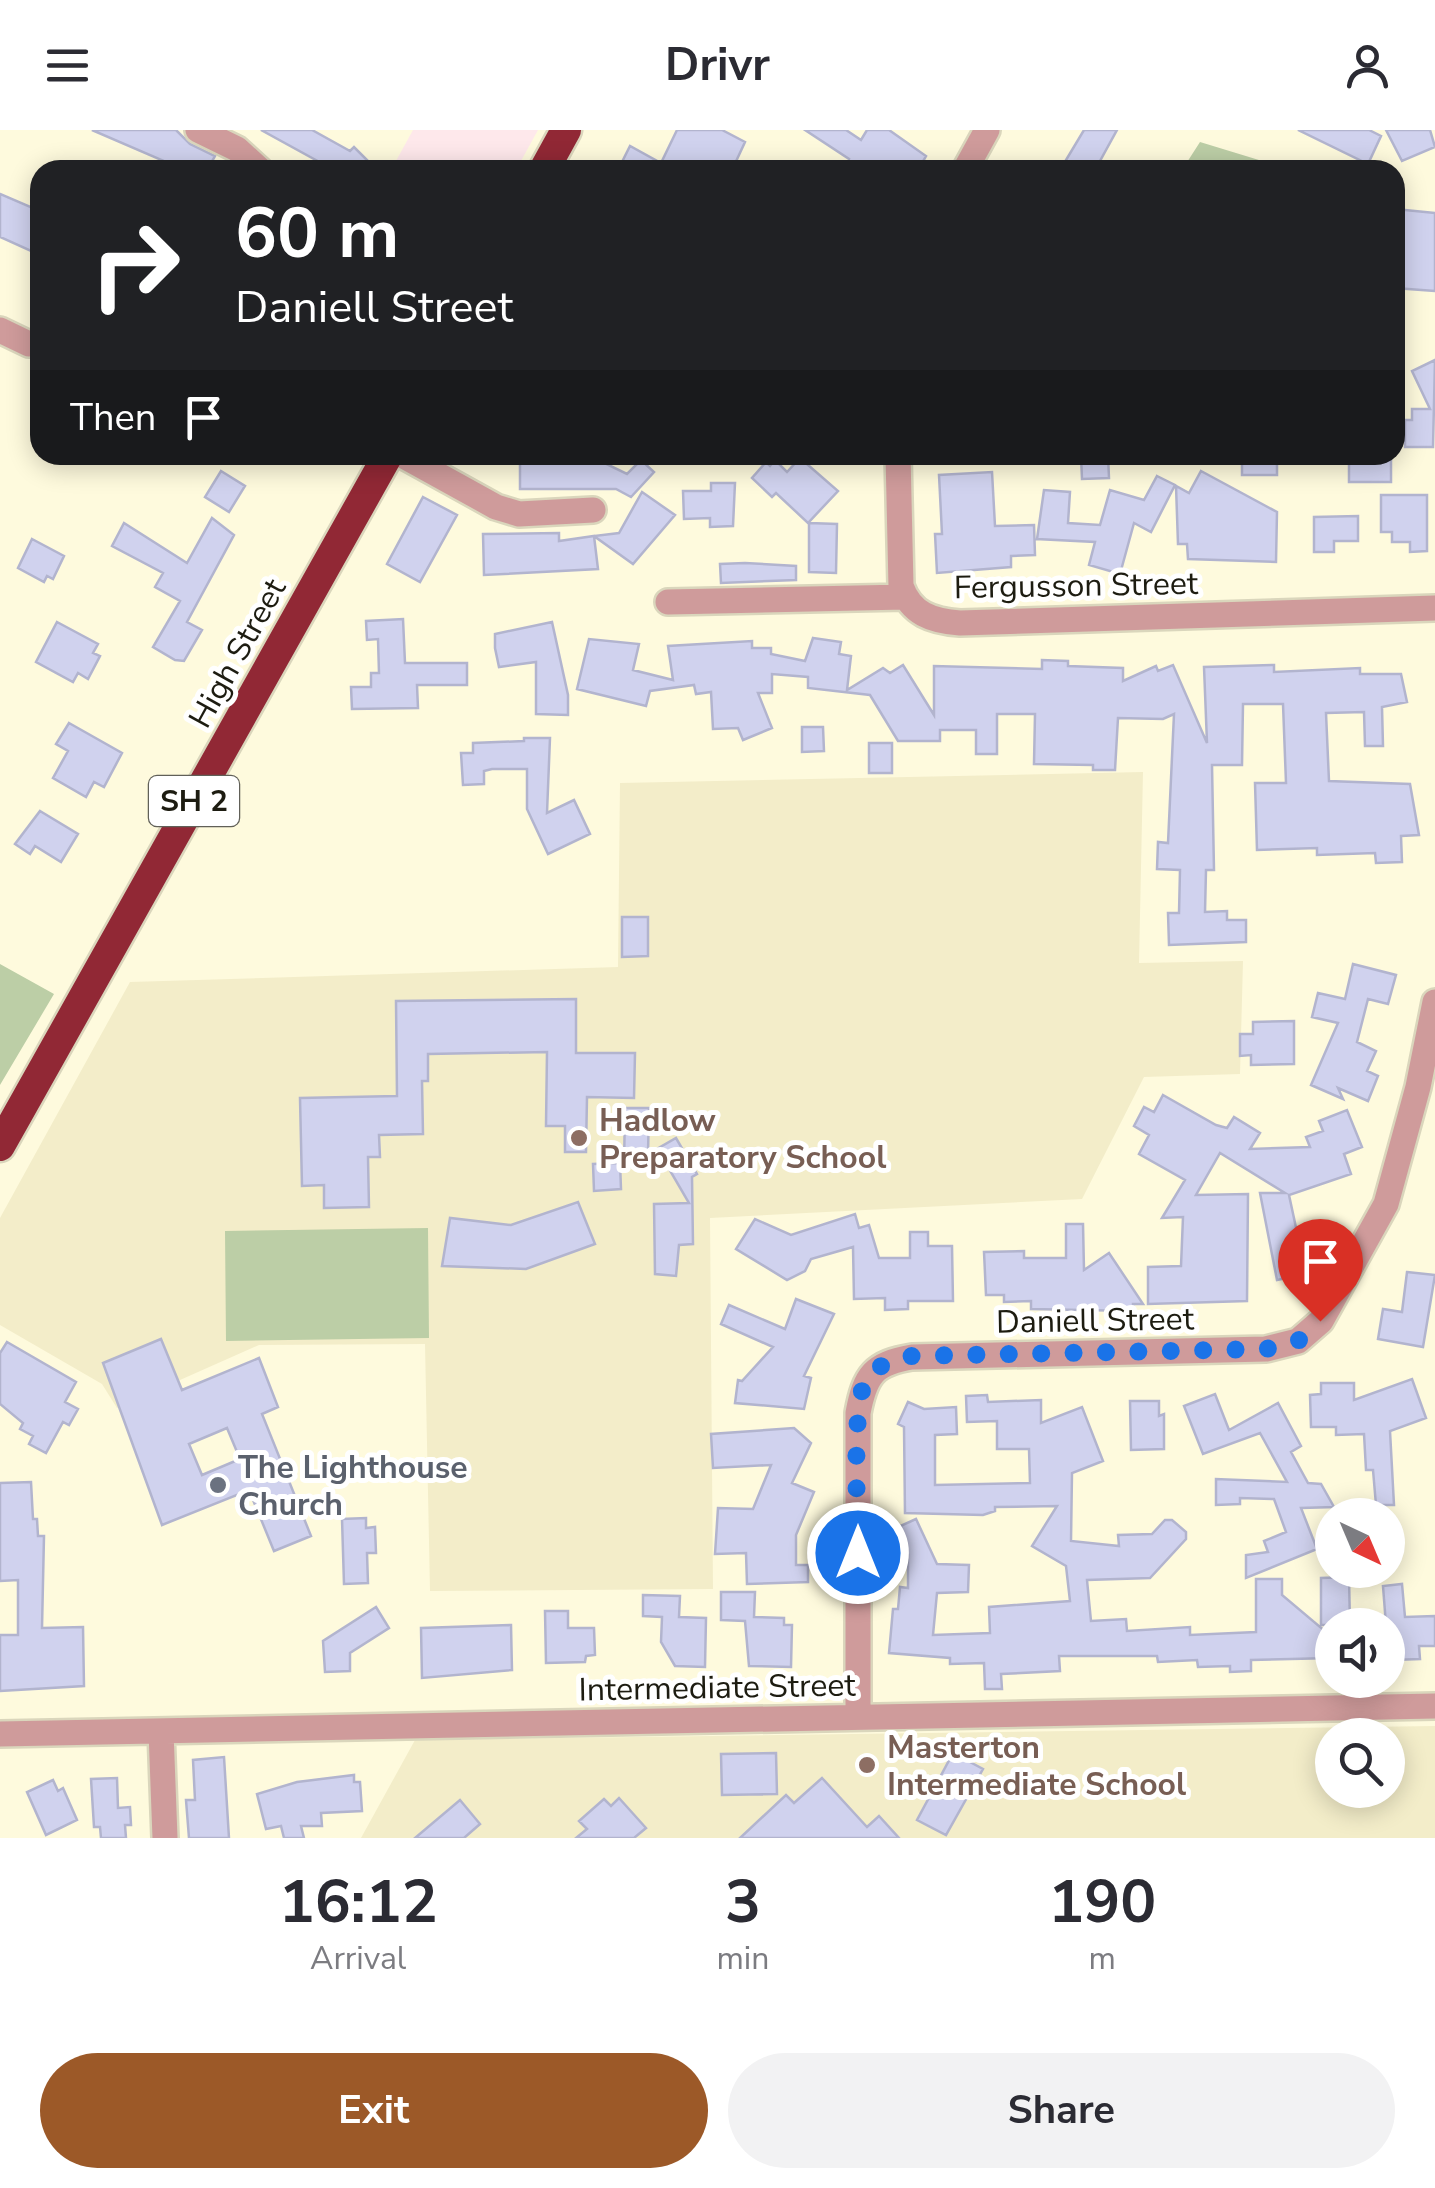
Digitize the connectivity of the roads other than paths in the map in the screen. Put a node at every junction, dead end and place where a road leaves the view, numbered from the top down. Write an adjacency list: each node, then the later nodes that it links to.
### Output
1 (198, 130): 4 (street)
2 (566, 130): 5 (highway)
3 (988, 130): 6 (street)
4 (249, 160)
5 (550, 160)
6 (971, 160)
7 (0, 330): 8 (street)
8 (30, 344)
9 (382, 465): 17 (highway, High Street / SH 2)
10 (420, 465): 12 (street)
11 (898, 465): 13 (street)
12 (592, 510)
13 (904, 597): 14 (street); 15 (street, Fergusson Street)
14 (668, 602)
15 (1435, 608)
16 (1435, 1002): 19 (street, Daniell Street)
17 (0, 1146)
18 (1435, 1706): 19 (street, Intermediate Street)
19 (858, 1716): 20 (street, Intermediate Street)
20 (161, 1731): 21 (street, Intermediate Street); 22 (street)
21 (0, 1734)
22 (166, 1838)

